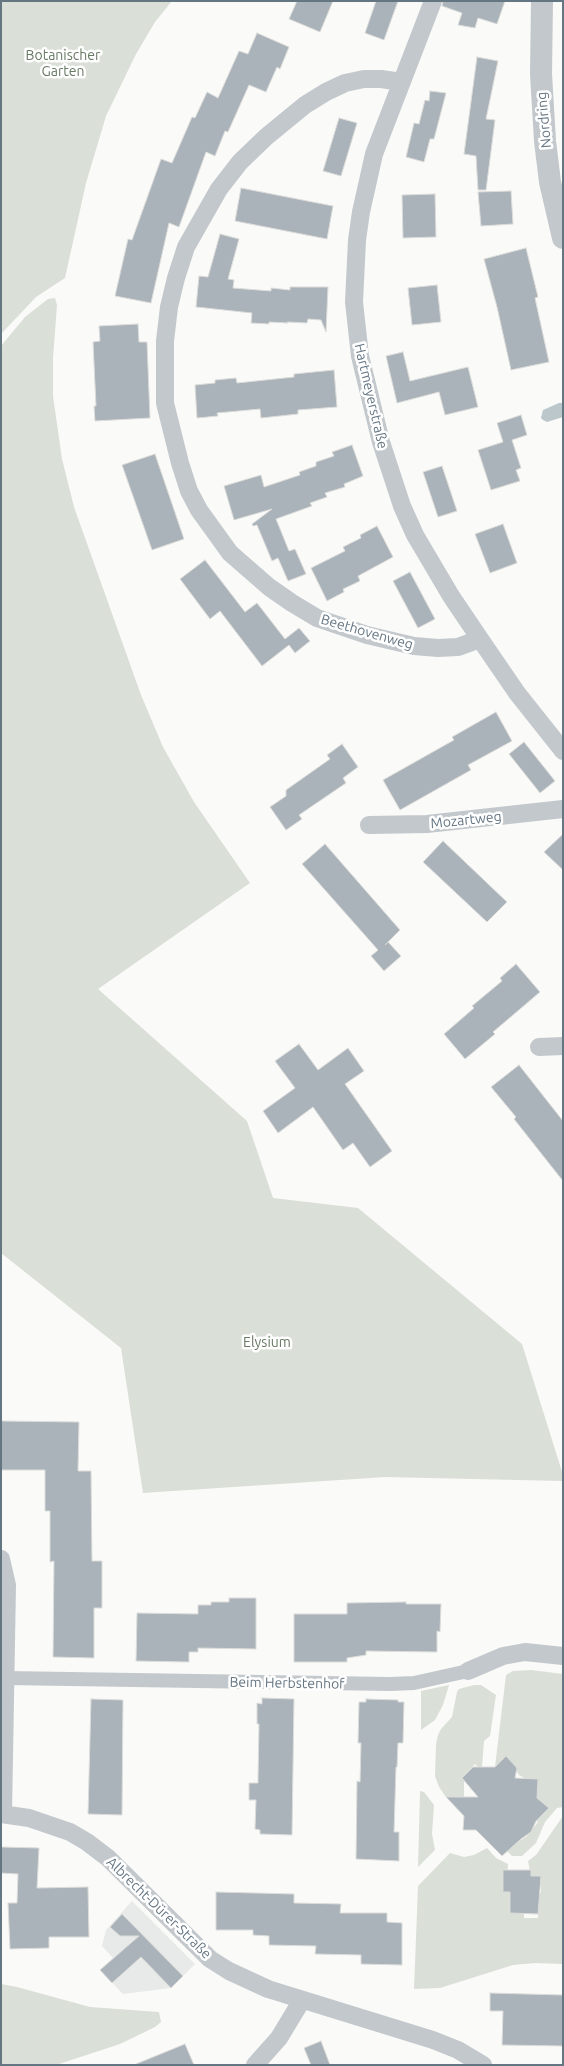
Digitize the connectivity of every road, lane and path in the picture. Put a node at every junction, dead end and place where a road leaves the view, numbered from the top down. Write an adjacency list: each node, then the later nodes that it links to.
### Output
1 (433, 1): 3 (street, Hartmeyerstraße)
2 (542, 1): 4 (street, Nordring)
3 (402, 82): 5 (street, Hartmeyerstraße); 5 (street, Beethovenweg)
4 (563, 238)
5 (480, 639): 6 (street, Hartmeyerstraße)
6 (563, 752)
7 (563, 810): 8 (street, Mozartweg)
8 (369, 825)
9 (563, 1046): 10 (street)
10 (539, 1047)
11 (1, 1559): 14 (street)
12 (563, 1656): 13 (street, Beim Herbstenhof)
13 (468, 1671): 14 (street, Beim Herbstenhof)
14 (5, 1678): 15 (street)
15 (2, 1814): 16 (street, Albrecht-Dürer-Straße)
16 (302, 2000): 17 (street); 18 (street, Albrecht-Dürer-Straße)
17 (256, 2065)
18 (483, 2065)

